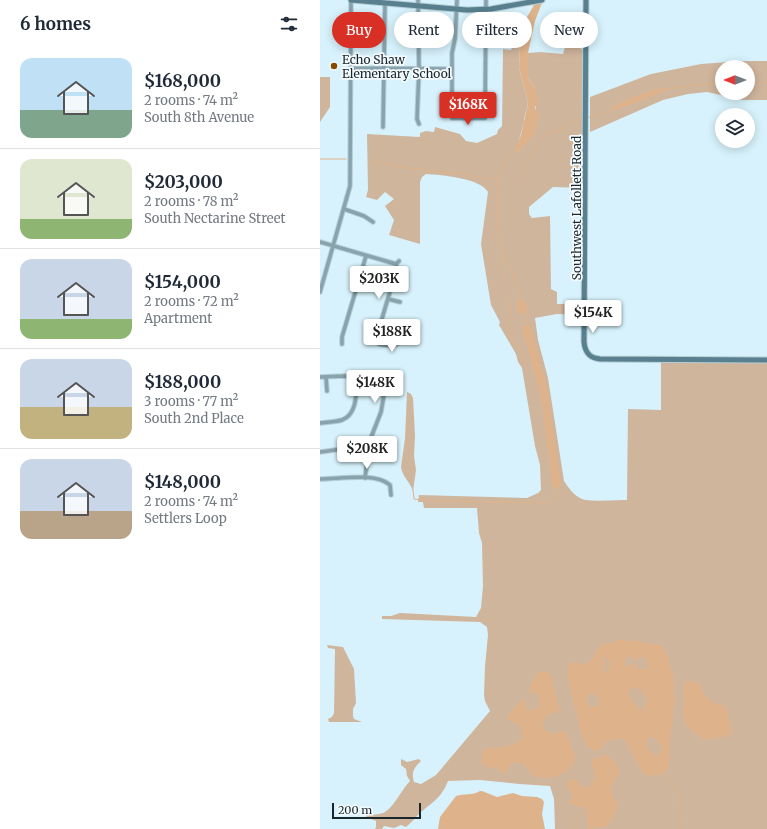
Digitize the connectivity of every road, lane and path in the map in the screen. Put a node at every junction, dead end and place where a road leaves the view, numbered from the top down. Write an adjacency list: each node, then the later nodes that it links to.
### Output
1 (353, 0): 7 (street); 11 (street)
2 (418, 0): 8 (street)
3 (458, 0): 9 (street)
4 (486, 0): 10 (street)
5 (542, 0): 10 (street)
6 (586, 0): 28 (street, Southwest Lafollett Road)
7 (384, 3): 8 (street); 12 (street)
8 (419, 7): 9 (street); 13 (street)
9 (458, 10): 10 (street); 14 (street)
10 (486, 10): 14 (street)
11 (350, 68): 12 (street); 17 (street)
12 (384, 69): 13 (street); 16 (street)
13 (418, 69): 14 (street); 15 (street)
14 (452, 69)
15 (419, 124)
16 (383, 127)
17 (344, 209): 18 (street); 20 (street)
18 (373, 222)
19 (320, 242): 20 (street)
20 (333, 246): 21 (street); 22 (street)
21 (366, 256): 24 (street); 27 (street)
22 (322, 280): 23 (street)
23 (320, 292)
24 (388, 299): 25 (street); 26 (street)
25 (400, 302)
26 (400, 342)
27 (342, 344)
28 (767, 360)
29 (320, 377): 30 (street)
30 (326, 377): 31 (street); 32 (street)
31 (356, 378): 33 (street); 34 (street)
32 (327, 391)
33 (320, 423)
34 (368, 449): 35 (street); 36 (street)
35 (320, 452)
36 (365, 478): 37 (street); 38 (street)
37 (320, 480)
38 (391, 495)

